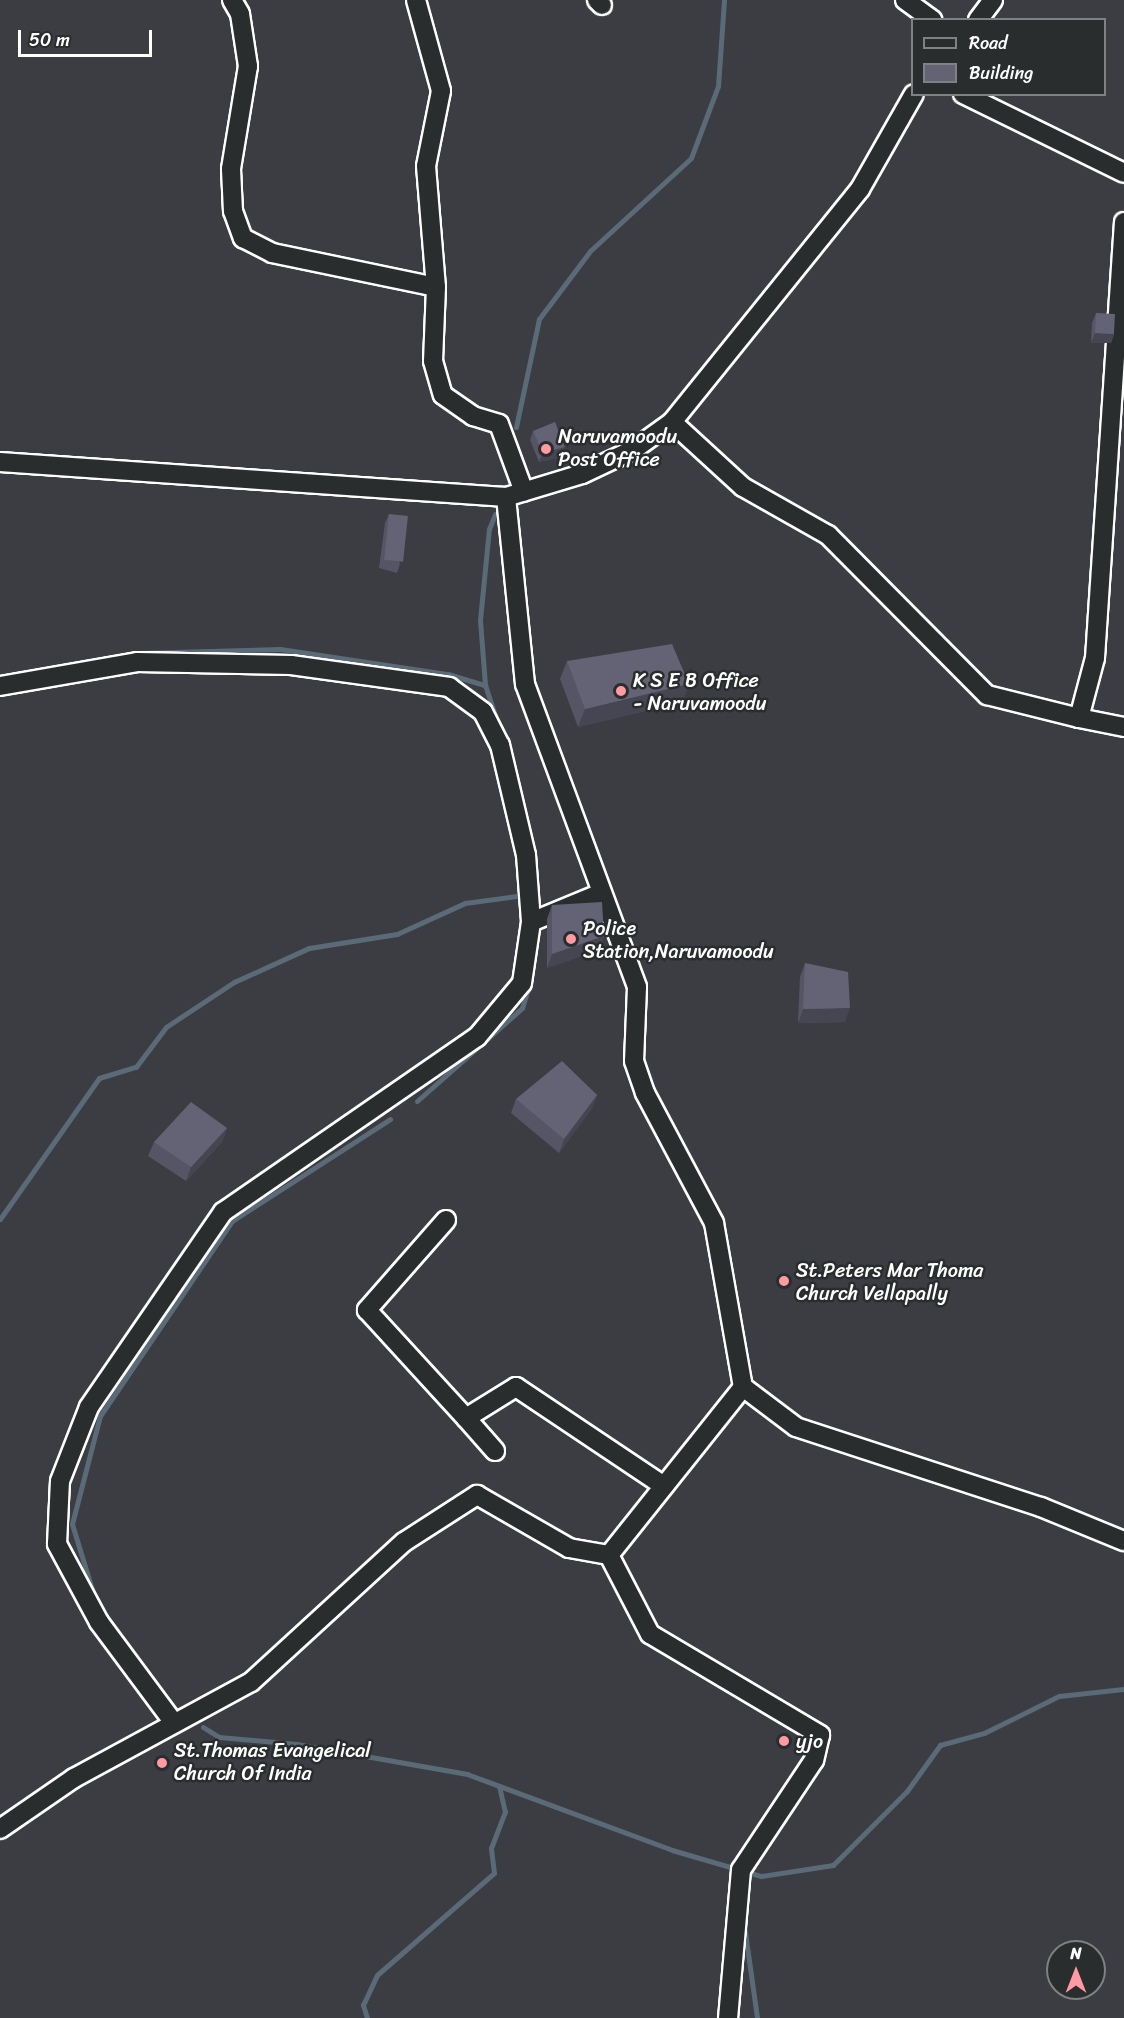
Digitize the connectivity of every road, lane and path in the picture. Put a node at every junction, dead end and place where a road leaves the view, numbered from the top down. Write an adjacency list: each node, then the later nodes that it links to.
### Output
1 (232, 0): 11 (street)
2 (416, 0): 11 (street)
3 (905, 0): 5 (street)
4 (993, 0): 6 (street)
5 (930, 18)
6 (980, 18)
7 (913, 96): 12 (street)
8 (967, 96): 9 (street)
9 (1124, 173)
10 (1124, 222): 17 (street)
11 (436, 286): 14 (street)
12 (672, 422): 14 (street); 17 (street)
13 (0, 462): 15 (street)
14 (524, 492): 15 (street)
15 (506, 497): 19 (street)
16 (0, 686): 20 (street)
17 (1079, 718): 18 (street)
18 (1124, 727)
19 (599, 894): 20 (street); 22 (street)
20 (530, 914): 28 (street)
21 (446, 1220): 23 (street)
22 (743, 1387): 25 (street); 26 (street)
23 (466, 1418): 24 (street); 25 (street)
24 (495, 1451)
25 (664, 1486): 27 (street)
26 (1124, 1541)
27 (609, 1555): 28 (street); 30 (street)
28 (174, 1723): 29 (street)
29 (1, 1828)
30 (728, 2018)

